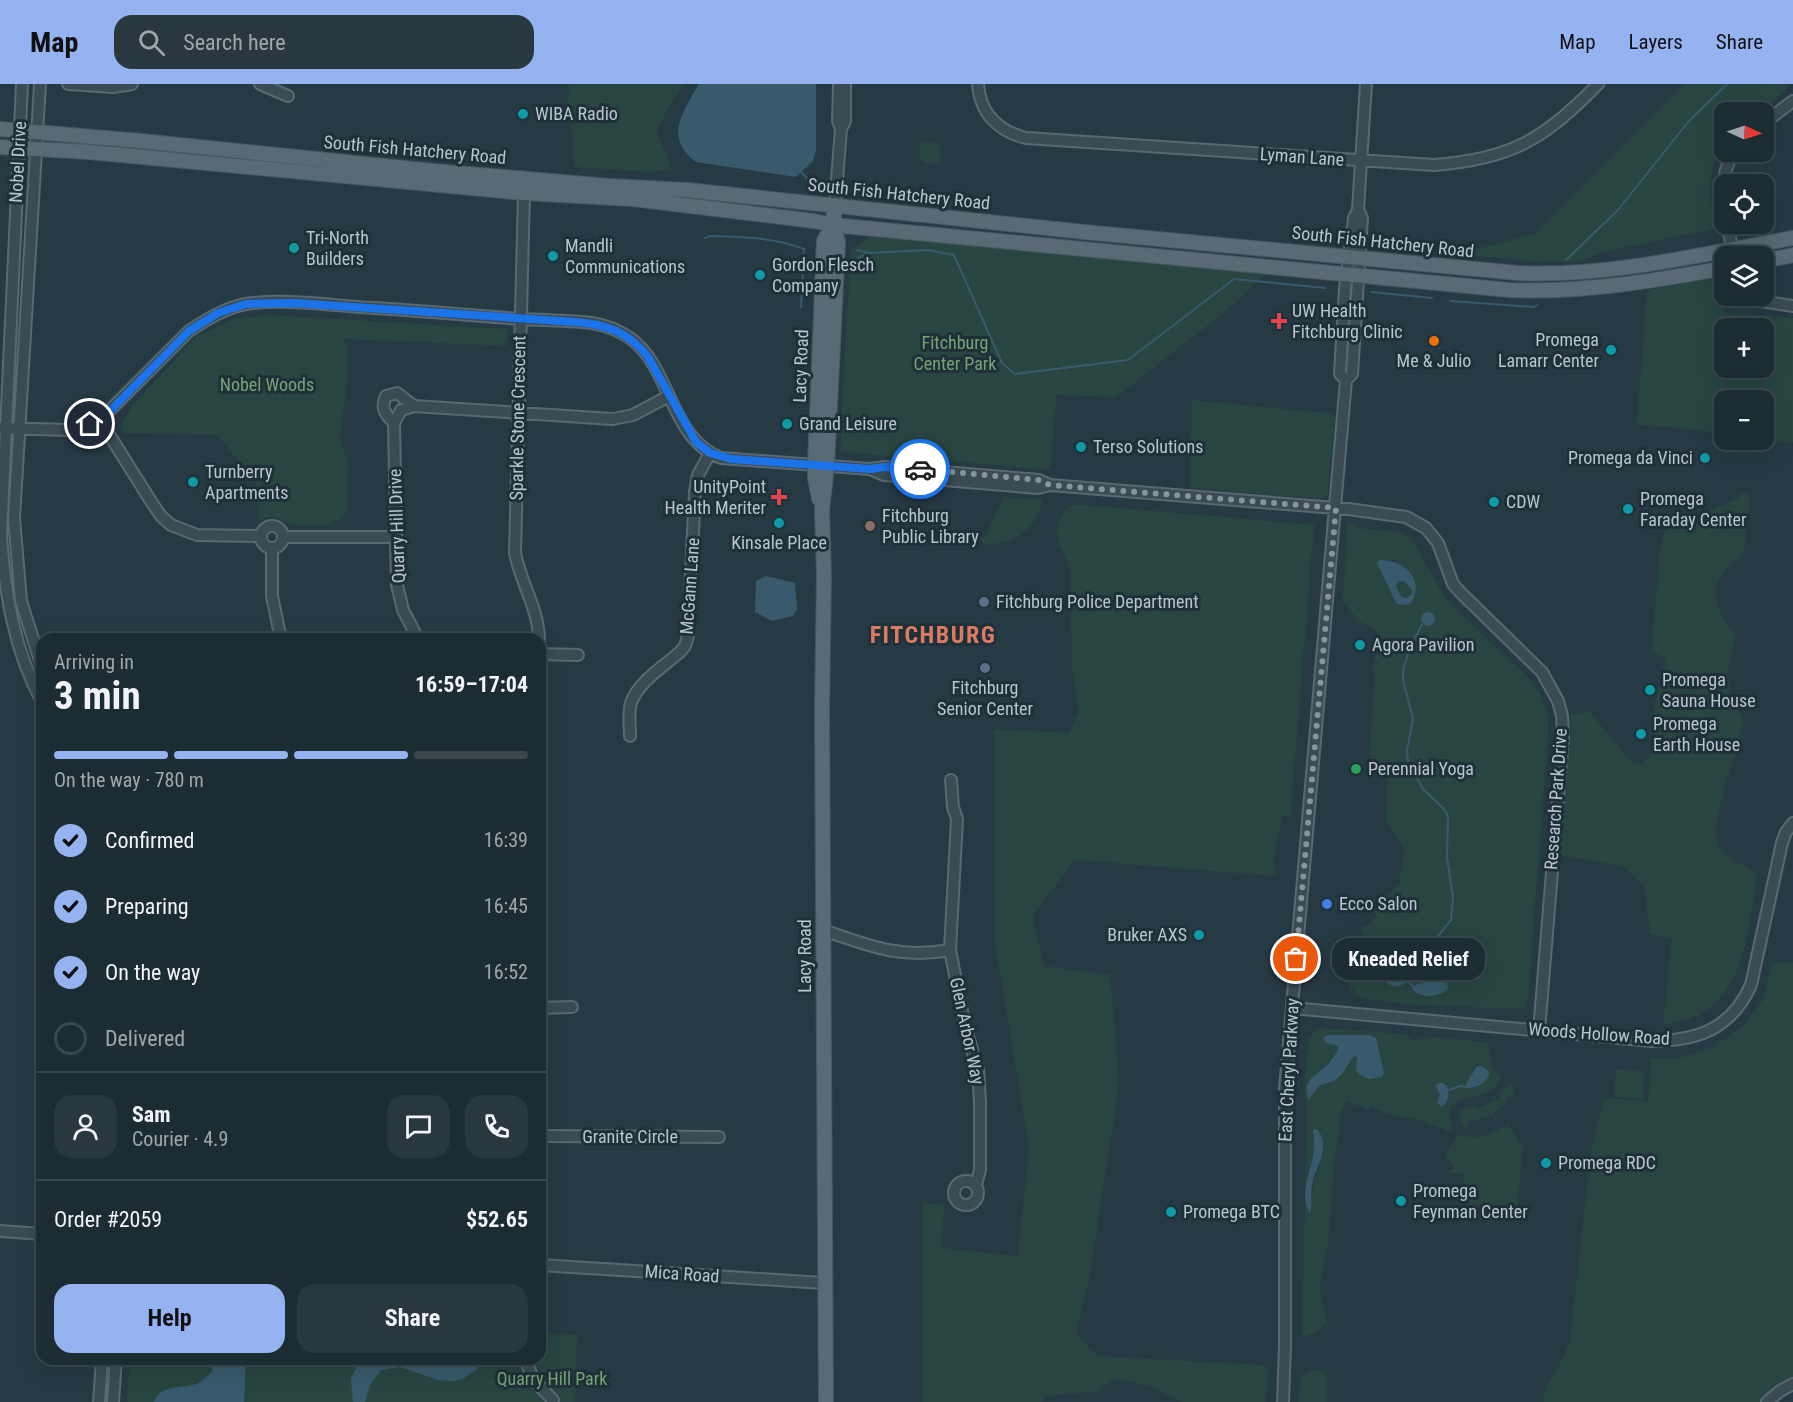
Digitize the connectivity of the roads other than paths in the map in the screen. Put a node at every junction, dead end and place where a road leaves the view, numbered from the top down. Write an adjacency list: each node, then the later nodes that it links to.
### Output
1 (22, 84): 16 (street, Nobel Drive)
2 (39, 84): 17 (street, Nobel Drive)
3 (68, 84): 4 (street)
4 (132, 84)
5 (260, 84): 11 (street)
6 (839, 84): 15 (street, Lacy Road)
7 (845, 84): 15 (street, Lacy Road)
8 (978, 84): 21 (street, Lyman Lane)
9 (1366, 84): 21 (street, East Cheryl Parkway)
10 (1598, 84): 21 (street, Lyman Lane)
11 (288, 96)
12 (1793, 101): 13 (street)
13 (1774, 115)
14 (0, 129): 16 (main road, South Fish Hatchery Road)
15 (841, 129): 23 (street, Lacy Road)
16 (20, 131): 17 (main road, South Fish Hatchery Road); 19 (street, Nobel Drive)
17 (37, 132): 20 (street, Nobel Drive); 23 (main road, South Fish Hatchery Road)
18 (0, 147): 19 (main road, South Fish Hatchery Road)
19 (19, 148): 20 (main road, South Fish Hatchery Road); 41 (street, Nobel Drive)
20 (36, 150): 22 (main road, South Fish Hatchery Road); 42 (street, Nobel Drive)
21 (1361, 161): 29 (street, East Cheryl Parkway)
22 (524, 193): 24 (main road, South Fish Hatchery Road); 35 (street, Sparkle Stone Crescent)
23 (835, 205): 24 (main road, Lacy Road); 29 (main road, South Fish Hatchery Road)
24 (833, 225): 32 (main road, South Fish Hatchery Road); 44 (main road, Lacy Road)
25 (1793, 238): 26 (main road, South Fish Hatchery Road)
26 (1761, 246)
27 (1793, 255): 30 (main road)
28 (1714, 256): 29 (main road, South Fish Hatchery Road)
29 (1354, 258): 32 (street, East Cheryl Parkway)
30 (1774, 259)
31 (1714, 270): 32 (main road, South Fish Hatchery Road)
32 (1352, 275): 45 (street, East Cheryl Parkway)
33 (1774, 303): 34 (street)
34 (1793, 306)
35 (520, 319): 36 (street); 38 (street, Sparkle Stone Crescent); 39 (street)
36 (669, 396): 38 (street); 43 (street)
37 (414, 406): 38 (street); 40 (street, Quarry Hill Drive); 40 (street)
38 (518, 413): 52 (street, Sparkle Stone Crescent)
39 (100, 420): 42 (street); 46 (street)
40 (394, 423): 48 (street, Quarry Hill Drive)
41 (3, 428): 42 (street); 56 (street, Nobel Drive)
42 (21, 429): 53 (street, Nobel Drive)
43 (710, 453): 44 (street, Research Park Drive); 57 (street, McGann Lane)
44 (821, 465): 45 (street, Research Park Drive); 60 (main road, Lacy Road)
45 (1336, 508): 64 (street, East Cheryl Parkway); 65 (street, Research Park Drive)
46 (260, 536): 47 (street); 49 (street)
47 (283, 537): 48 (street); 49 (street)
48 (395, 537): 51 (street, Quarry Hill Drive)
49 (272, 548): 50 (street)
50 (280, 633)
51 (415, 633)
52 (538, 633)
53 (36, 648)
54 (546, 654): 55 (street)
55 (578, 655)
56 (36, 688)
57 (630, 736)
58 (951, 780): 61 (street, Glen Arbor Way)
59 (1793, 823): 65 (street, Woods Hollow Road)
60 (823, 930): 61 (street); 72 (main road, Lacy Road)
61 (950, 950): 68 (street, Glen Arbor Way)
62 (572, 1007): 63 (street)
63 (546, 1008)
64 (1292, 1008): 65 (street, Woods Hollow Road); 81 (street, East Cheryl Parkway)
65 (1539, 1030)
66 (546, 1136): 67 (street, Granite Circle)
67 (719, 1137)
68 (976, 1185)
69 (0, 1231): 70 (street)
70 (36, 1234)
71 (546, 1265): 72 (street, Mica Road)
72 (824, 1283): 80 (main road, Lacy Road)
73 (102, 1365): 78 (street)
74 (116, 1365): 79 (street)
75 (527, 1365): 77 (street)
76 (1793, 1384): 82 (street)
77 (553, 1400)
78 (99, 1402)
79 (113, 1402)
80 (826, 1402)
81 (1283, 1402)
82 (1767, 1402)

